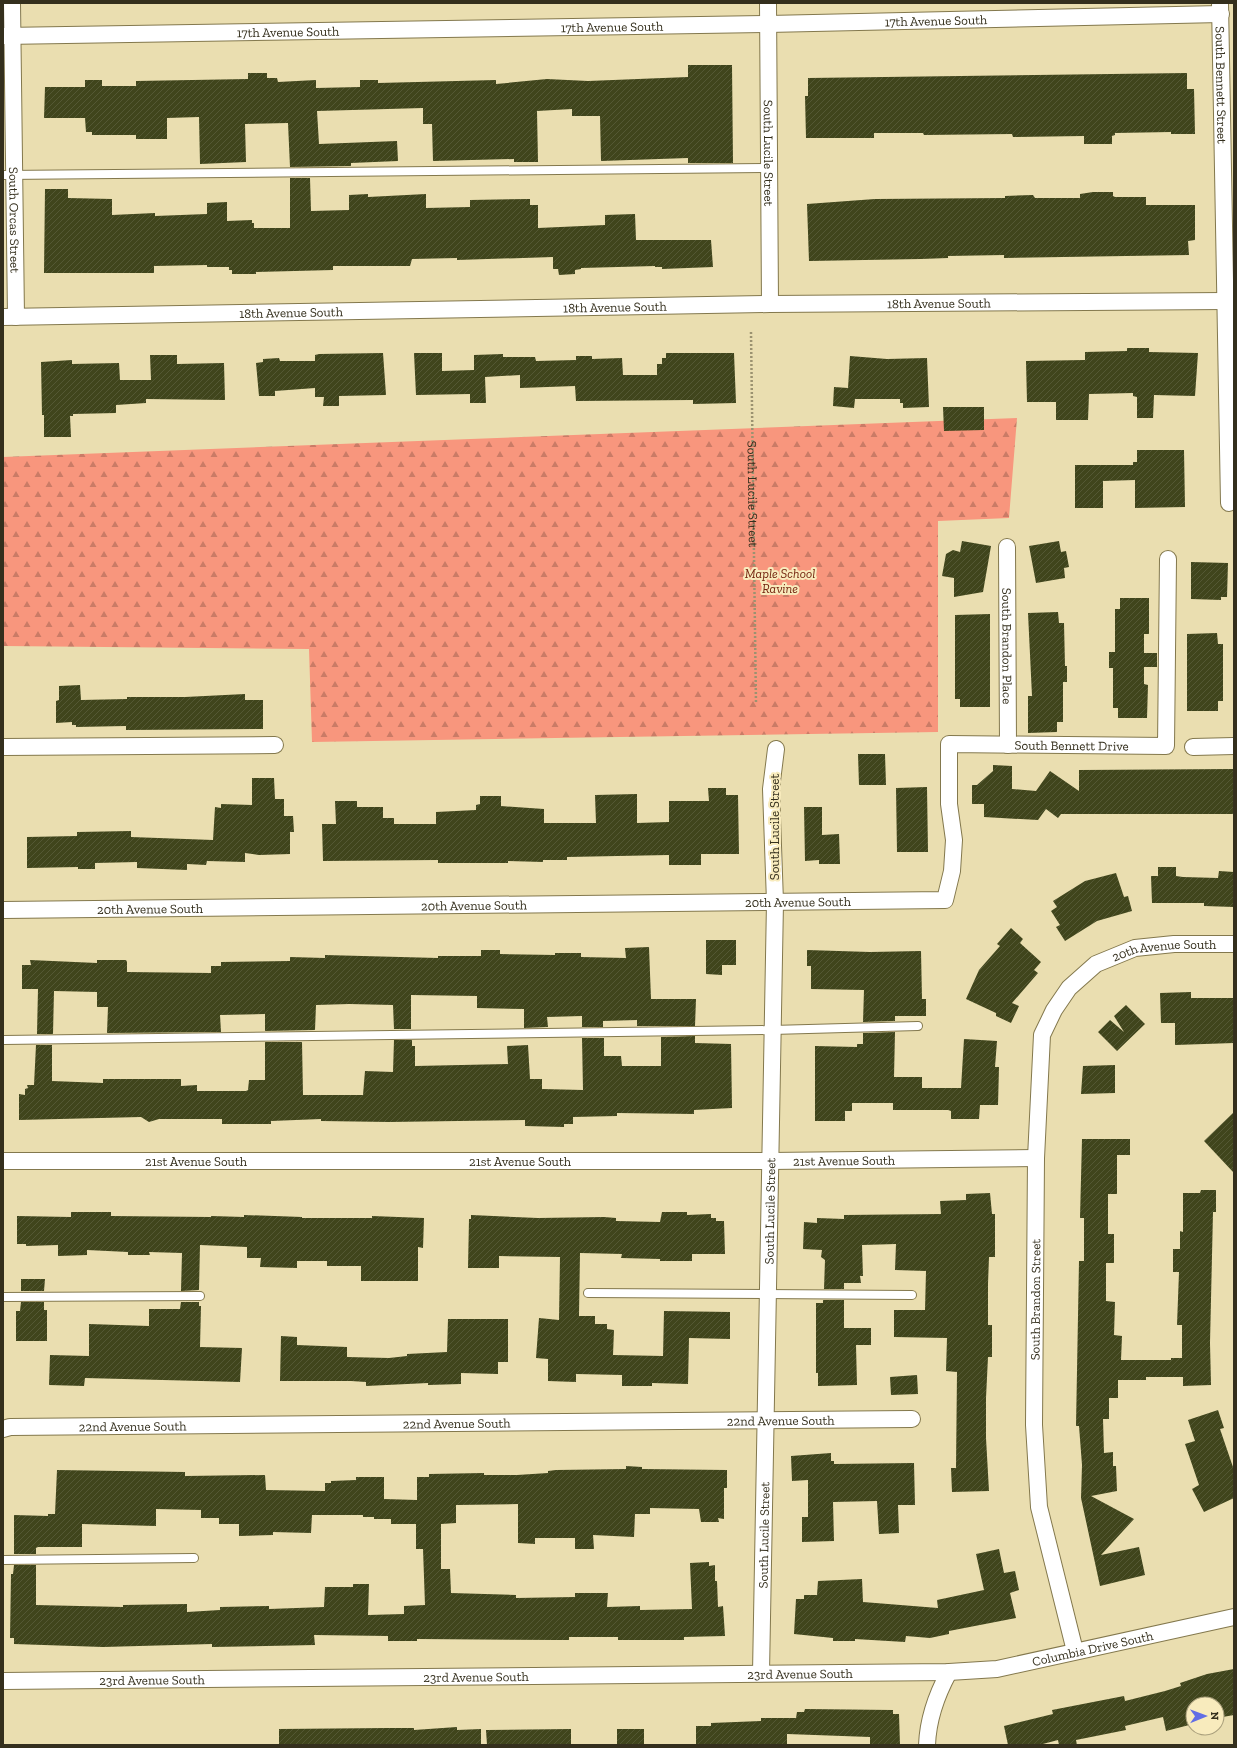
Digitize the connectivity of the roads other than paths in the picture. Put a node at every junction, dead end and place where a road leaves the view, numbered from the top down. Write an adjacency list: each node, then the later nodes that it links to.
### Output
1 (12, 3): 5 (street, South Orcas Street)
2 (768, 3): 4 (street, South Lucile Street)
3 (1220, 8): 4 (street, 17th Avenue South); 6 (street, South Bennett Street)
4 (768, 24): 5 (street, 17th Avenue South); 7 (street, South Lucile Street)
5 (8, 36): 8 (street, South Orcas Street)
6 (1228, 148): 9 (street, South Bennett Street)
7 (770, 168): 8 (lane); 10 (street, South Lucile Street)
8 (9, 175): 11 (street, South Orcas Street)
9 (1226, 301): 10 (street, 18th Avenue South); 12 (street, South Bennett Street)
10 (770, 304): 11 (street, 18th Avenue South)
11 (10, 317)
12 (1229, 503)
13 (1007, 547): 15 (street, South Brandon Place)
14 (1168, 560): 15 (street, South Bennett Drive)
15 (1008, 745): 21 (street, South Bennett Drive)
16 (275, 746): 18 (street)
17 (1234, 746): 19 (street)
18 (3, 747)
19 (1194, 747)
20 (776, 749): 22 (street, South Lucile Street)
21 (945, 900): 22 (street, 20th Avenue South)
22 (774, 902): 23 (street, 20th Avenue South); 27 (street, South Lucile Street)
23 (3, 910)
24 (1234, 944): 25 (street, 20th Avenue South)
25 (1096, 964): 29 (street, South Brandon Street)
26 (918, 1026): 27 (lane)
27 (772, 1030): 28 (lane); 31 (street, South Lucile Street)
28 (3, 1040)
29 (1036, 1158): 31 (street, 21st Avenue South); 43 (street, South Brandon Street)
30 (3, 1161): 31 (street, 21st Avenue South)
31 (770, 1161): 33 (street, South Lucile Street)
32 (588, 1293): 33 (lane)
33 (768, 1295): 34 (lane); 38 (street, South Lucile Street)
34 (912, 1295)
35 (200, 1296): 36 (lane)
36 (3, 1297)
37 (912, 1418): 38 (street, 22nd Avenue South)
38 (765, 1420): 39 (street, 22nd Avenue South); 45 (street, South Lucile Street)
39 (3, 1429)
40 (194, 1558): 41 (lane)
41 (3, 1560)
42 (1234, 1617): 43 (street, Columbia Drive South)
43 (1075, 1651): 44 (street, Columbia Drive South)
44 (949, 1672): 45 (street, 23rd Avenue South); 47 (street)
45 (761, 1673): 46 (street, 23rd Avenue South)
46 (3, 1681)
47 (927, 1745)

